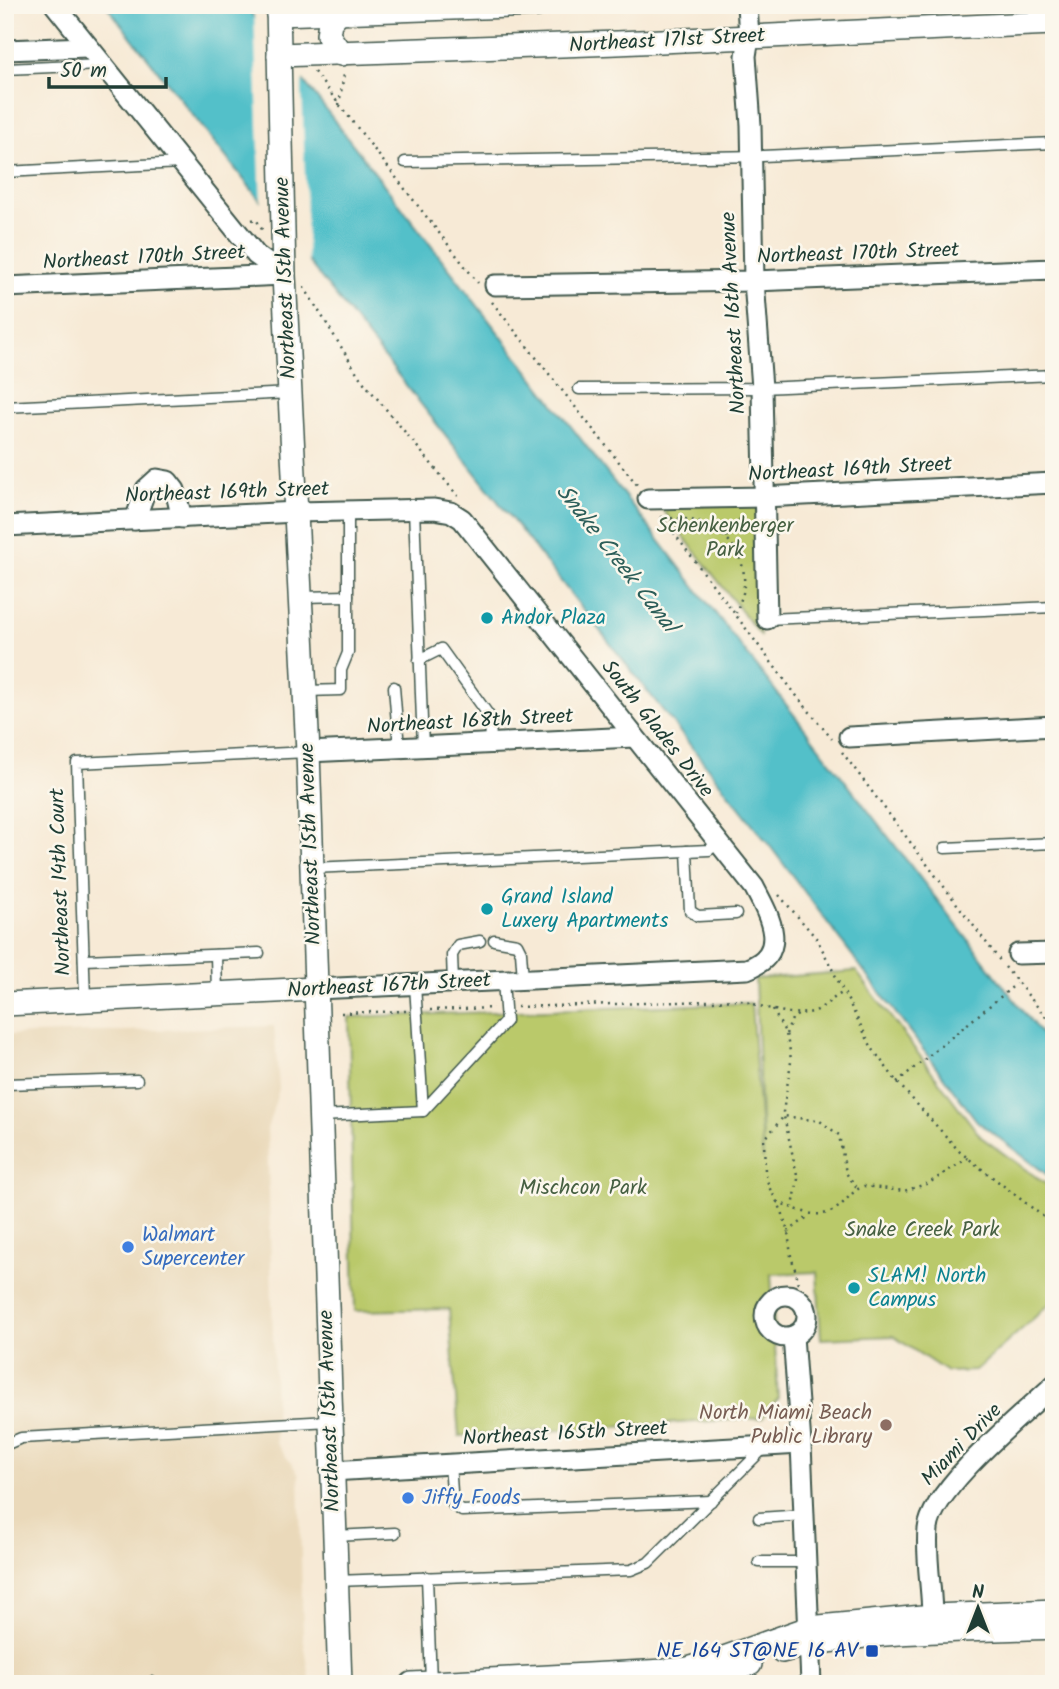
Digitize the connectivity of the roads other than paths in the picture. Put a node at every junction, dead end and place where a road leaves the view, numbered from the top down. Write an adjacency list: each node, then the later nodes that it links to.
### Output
1 (55, 5): 8 (street)
2 (537, 5): 5 (street)
3 (747, 5): 7 (street, Northeast 16th Avenue)
4 (278, 10): 5 (street); 10 (street, Northeast 15th Avenue)
5 (338, 13): 12 (street)
6 (1054, 23): 7 (street, Northeast 171st Street)
7 (748, 37): 12 (street, Northeast 171st Street); 16 (street, Northeast 16th Avenue)
8 (87, 47): 11 (street); 13 (street)
9 (5, 50): 11 (street)
10 (291, 55): 12 (street, Northeast 171st Street); 20 (street, Northeast 15th Avenue)
11 (51, 58): 13 (lane); 14 (lane)
12 (343, 62)
13 (101, 65): 18 (street)
14 (5, 69)
15 (1054, 143): 16 (lane)
16 (751, 155): 17 (lane); 22 (street, Northeast 16th Avenue)
17 (405, 162)
18 (181, 163): 19 (lane); 20 (street)
19 (5, 172)
20 (284, 265): 23 (street, Northeast 170th Street); 28 (street, Northeast 15th Avenue)
21 (1054, 269): 22 (street, Northeast 170th Street)
22 (754, 281): 24 (street, Northeast 170th Street); 26 (street, Northeast 16th Avenue)
23 (5, 287)
24 (489, 291)
25 (1054, 375): 26 (lane)
26 (762, 388): 27 (lane); 31 (street, Northeast 16th Avenue)
27 (579, 389)
28 (291, 393): 29 (lane); 35 (street, Northeast 15th Avenue)
29 (5, 407)
30 (1054, 483): 31 (street, Northeast 169th Street)
31 (764, 498): 32 (street, Northeast 169th Street); 43 (street, Northeast 16th Avenue)
32 (648, 499)
33 (414, 509): 34 (street, Northeast 169th Street); 36 (street, Northeast 169th Street); 44 (lane)
34 (348, 511): 35 (street, Northeast 169th Street); 40 (lane)
35 (297, 512): 37 (street, Northeast 169th Street); 41 (street, Northeast 15th Avenue)
36 (452, 512): 48 (street, South Glades Drive)
37 (182, 518): 38 (street, Northeast 169th Street); 38 (street)
38 (135, 520): 39 (street, Northeast 169th Street)
39 (5, 526)
40 (348, 596): 41 (lane); 46 (lane)
41 (301, 597): 46 (street, Northeast 15th Avenue)
42 (1054, 607): 43 (lane)
43 (767, 619)
44 (419, 660): 50 (lane); 51 (lane)
45 (394, 687): 52 (lane)
46 (305, 691): 53 (street, Northeast 15th Avenue)
47 (1054, 726): 49 (street)
48 (634, 737): 50 (street, Northeast 168th Street); 54 (street, South Glades Drive)
49 (841, 743)
50 (491, 744): 51 (street, Northeast 168th Street)
51 (423, 747): 52 (street, Northeast 168th Street)
52 (399, 748): 53 (street, Northeast 168th Street)
53 (308, 752): 58 (street, Northeast 15th Avenue); 67 (lane, Northeast 14th Court)
54 (718, 842): 57 (lane); 66 (street, South Glades Drive)
55 (1054, 843): 56 (lane)
56 (945, 848)
57 (687, 850): 58 (lane); 59 (lane)
58 (312, 868): 72 (street, Northeast 15th Avenue)
59 (736, 914)
60 (494, 940): 68 (lane)
61 (480, 941): 70 (lane)
62 (259, 953): 65 (lane)
63 (1054, 953): 64 (street)
64 (1018, 954)
65 (216, 955): 67 (lane); 73 (lane)
66 (769, 956): 68 (street, Northeast 167th Street)
67 (83, 960): 74 (lane, Northeast 14th Court)
68 (523, 979): 69 (street, Northeast 167th Street)
69 (503, 981): 70 (street, Northeast 167th Street); 78 (lane)
70 (453, 983): 71 (street, Northeast 167th Street)
71 (415, 985): 72 (street, Northeast 167th Street); 78 (lane)
72 (316, 989): 73 (street, Northeast 167th Street); 79 (street, Northeast 15th Avenue)
73 (217, 993): 74 (street, Northeast 167th Street)
74 (85, 999): 75 (street, Northeast 167th Street)
75 (5, 1004)
76 (137, 1080): 77 (lane)
77 (5, 1084)
78 (423, 1111): 79 (lane)
79 (320, 1116): 82 (street, Northeast 15th Avenue)
80 (793, 1336): 80 (street); 84 (street)
81 (1054, 1385): 98 (street, Miami Drive)
82 (330, 1421): 83 (lane); 87 (street, Northeast 15th Avenue)
83 (5, 1444)
84 (801, 1444): 85 (street, Northeast 165th Street); 89 (street)
85 (766, 1446): 86 (street, Northeast 165th Street); 88 (lane)
86 (450, 1464): 87 (street, Northeast 165th Street); 88 (lane)
87 (331, 1471): 92 (street, Northeast 15th Avenue)
88 (711, 1501): 95 (lane)
89 (804, 1515): 90 (lane); 94 (street)
90 (759, 1518)
91 (395, 1533): 92 (lane)
92 (334, 1536): 96 (street, Northeast 15th Avenue)
93 (759, 1562): 94 (lane)
94 (806, 1562): 100 (street)
95 (427, 1577): 96 (lane); 101 (lane)
96 (336, 1581): 102 (street, Northeast 15th Avenue)
97 (1054, 1611): 98 (street)
98 (932, 1624): 99 (street); 100 (street)
99 (1054, 1627)
100 (809, 1636): 101 (street); 103 (street); 104 (street)
101 (422, 1683)
102 (340, 1684)
103 (695, 1684)
104 (811, 1684)

